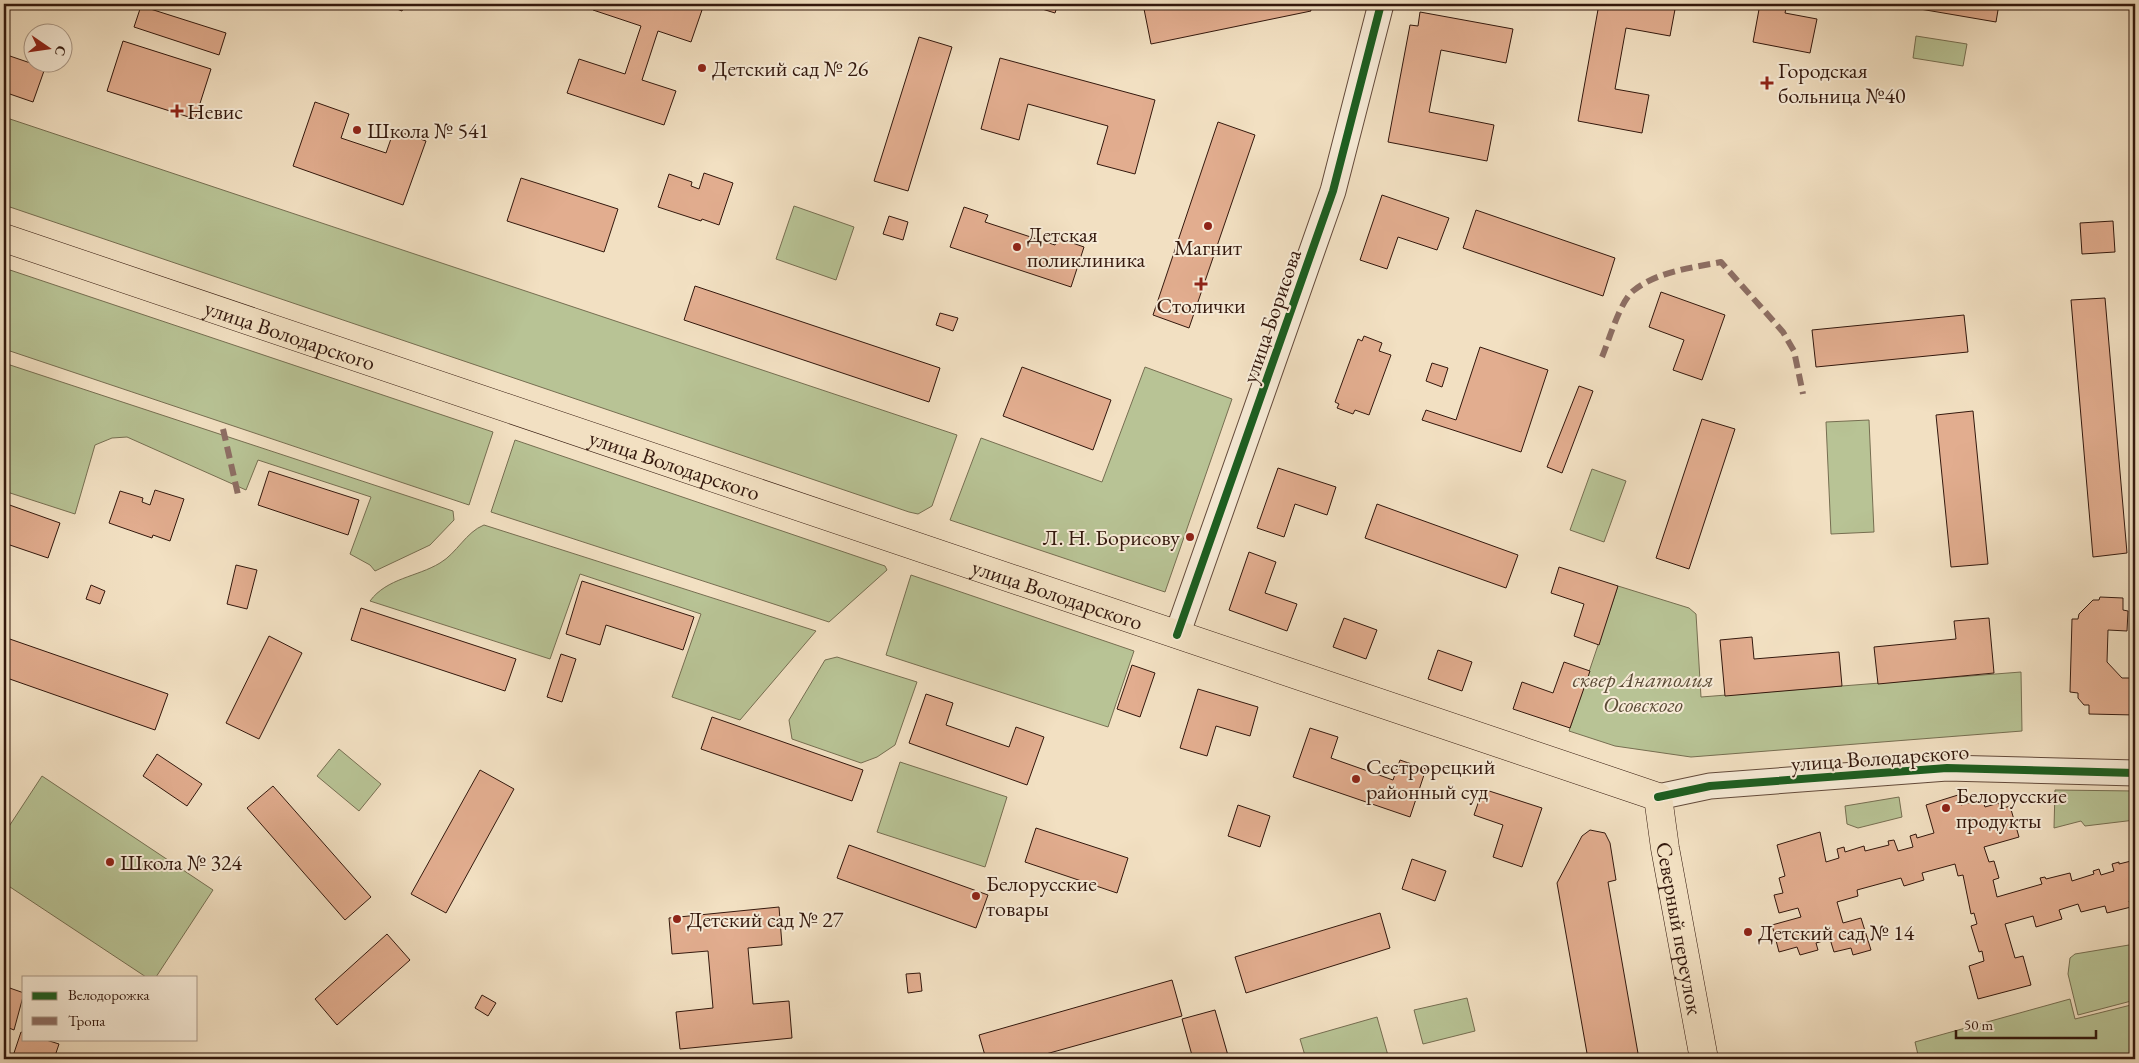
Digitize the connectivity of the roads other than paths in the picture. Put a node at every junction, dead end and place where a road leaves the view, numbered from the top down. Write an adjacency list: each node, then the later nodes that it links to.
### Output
1 (1381, 4): 3 (street, улица Борисова)
2 (4, 238): 3 (main road, улица Володарского)
3 (1177, 635): 5 (main road, улица Володарского)
4 (2135, 773): 5 (street, улица Володарского)
5 (1658, 796): 6 (main road, Северный переулок)
6 (1704, 1059)

